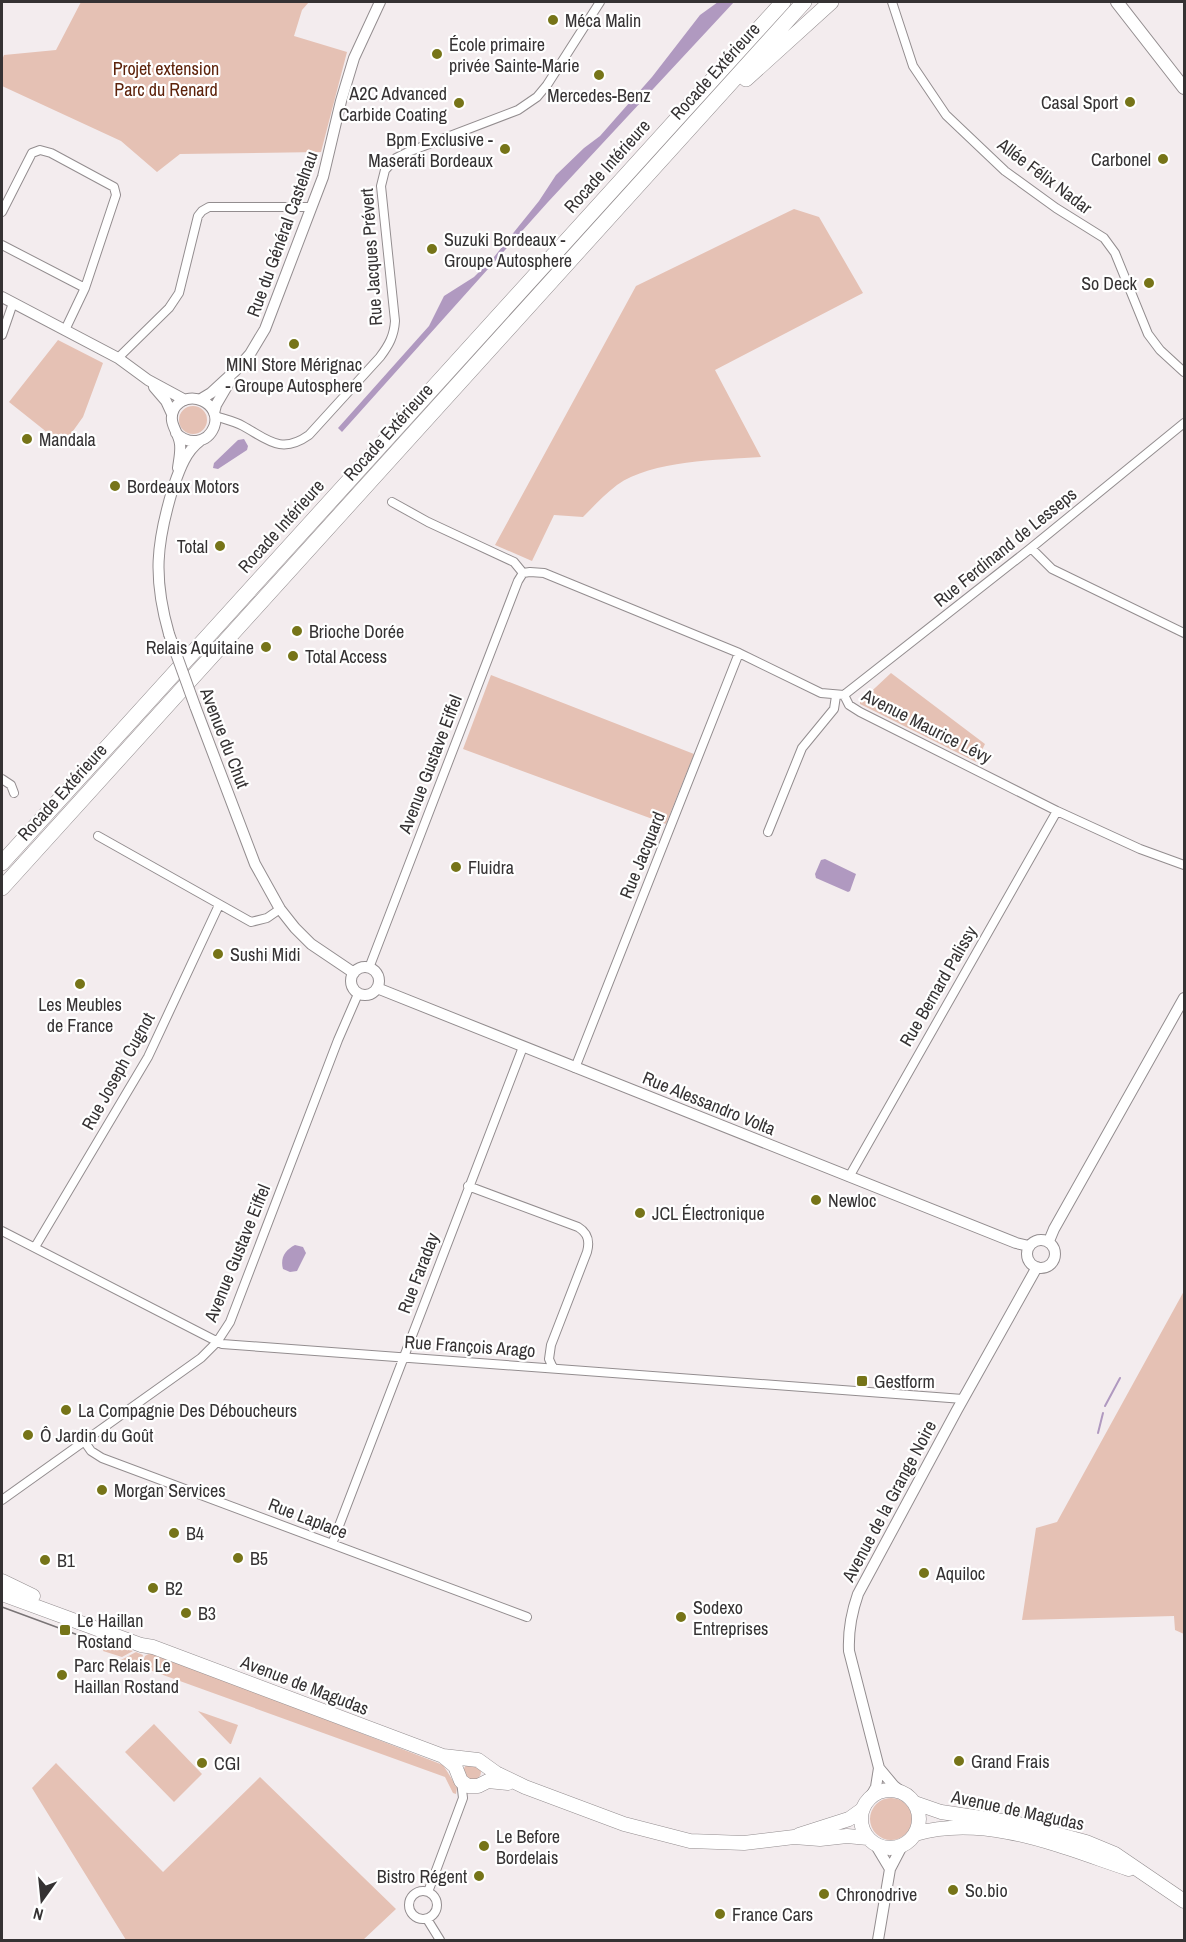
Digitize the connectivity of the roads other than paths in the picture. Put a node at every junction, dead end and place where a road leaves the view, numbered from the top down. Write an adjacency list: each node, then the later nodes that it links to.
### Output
1 (375, 2): 12 (street, Rue du Général Castelnau)
2 (380, 2): 12 (street, Rue du Général Castelnau)
3 (600, 2): 30 (street, Rue Jacques Prévert)
4 (771, 2): 10 (highway)
5 (783, 2): 10 (highway, Rocade Intérieure)
6 (804, 2): 13 (highway, Rocade Extérieure)
7 (831, 2): 13 (highway)
8 (892, 2): 24 (street, Allée Félix Nadar)
9 (1117, 2): 11 (main road)
10 (758, 29): 47 (highway, Rocade Intérieure)
11 (1185, 88)
12 (341, 101): 14 (street, Rue du Général Castelnau)
13 (707, 109): 49 (highway, Rocade Extérieure)
14 (311, 207): 22 (street); 23 (street, Rue du Général Castelnau)
15 (2, 212): 17 (street)
16 (2, 245): 17 (street)
17 (85, 288): 20 (street)
18 (2, 297): 19 (street)
19 (12, 303): 20 (street); 21 (street)
20 (65, 330): 22 (street)
21 (2, 335)
22 (118, 358): 25 (street)
23 (236, 370): 26 (street, Rue du Général Castelnau); 29 (street, Rue du Général Castelnau)
24 (1185, 372)
25 (148, 380): 27 (street); 28 (street)
26 (201, 399): 27 (street); 29 (street)
27 (185, 400): 28 (street)
28 (172, 414): 33 (street)
29 (215, 414): 30 (street, Rue Jacques Prévert); 32 (street)
30 (229, 421): 32 (street)
31 (1185, 423): 37 (street, Rue Ferdinand de Lesseps)
32 (213, 430): 34 (street)
33 (176, 434): 34 (street); 35 (street, Avenue du Chut)
34 (200, 441): 35 (street, Avenue du Chut)
35 (177, 477): 51 (street, Avenue du Chut, bridge)
36 (392, 502): 38 (street)
37 (1031, 548): 39 (street); 41 (street, Rue Ferdinand de Lesseps)
38 (523, 573): 40 (street, Avenue Maurice Lévy); 52 (street, Avenue Gustave Eiffel)
39 (1185, 633)
40 (740, 653): 41 (street, Avenue Maurice Lévy); 58 (street, Rue Jacquard)
41 (840, 696): 44 (street, Avenue Maurice Lévy); 45 (street)
42 (2, 779): 43 (street)
43 (14, 793)
44 (1057, 811): 48 (street, Avenue Maurice Lévy); 59 (street, Rue Bernard Palissy)
45 (768, 832)
46 (98, 836): 50 (street)
47 (2, 863)
48 (1185, 865)
49 (2, 888)
50 (219, 904): 51 (street); 64 (street, Rue Joseph Cugnot)
51 (280, 909): 53 (street, Avenue du Chut)
52 (369, 968): 53 (street); 54 (street)
53 (354, 973): 55 (street)
54 (377, 988): 55 (street); 57 (street, Rue Alessandro Volta)
55 (358, 994): 66 (street, Avenue Gustave Eiffel)
56 (1185, 998): 62 (street)
57 (523, 1047): 58 (street, Rue Alessandro Volta); 60 (street, Rue Faraday)
58 (575, 1068): 59 (street, Rue Alessandro Volta)
59 (849, 1177): 63 (street, Rue Alessandro Volta)
60 (468, 1186): 67 (street, Rue Faraday); 68 (street)
61 (2, 1230): 64 (street, Rue François Arago)
62 (1049, 1241): 63 (street); 65 (street)
63 (1029, 1246): 65 (street)
64 (35, 1247): 66 (street, Rue François Arago)
65 (1037, 1267): 69 (street, Avenue de la Grange Noire)
66 (218, 1342): 67 (street, Rue François Arago); 70 (street, Avenue Gustave Eiffel)
67 (403, 1357): 68 (street, Rue François Arago); 72 (street, Rue Faraday)
68 (553, 1368): 69 (street, Rue François Arago)
69 (963, 1399): 78 (street, Avenue de la Grange Noire)
70 (84, 1442): 71 (street, Avenue Gustave Eiffel); 72 (street, Rue Laplace)
71 (2, 1500)
72 (332, 1544): 74 (street, Rue Laplace)
73 (3, 1585): 75 (main road, Avenue de Magudas)
74 (527, 1617)
75 (443, 1756): 76 (main road, Avenue de Magudas); 79 (main road, Avenue de Magudas)
76 (467, 1760): 77 (main road); 79 (main road)
77 (484, 1765): 80 (main road); 81 (main road)
78 (879, 1768): 83 (street, Avenue de la Grange Noire); 84 (street)
79 (460, 1777): 80 (main road); 82 (street)
80 (479, 1784): 81 (main road); 82 (street)
81 (525, 1787): 86 (main road)
82 (463, 1798): 91 (street)
83 (910, 1798): 84 (main road); 85 (main road); 90 (main road, Avenue de Magudas)
84 (867, 1803): 86 (main road); 87 (main road)
85 (915, 1834): 88 (main road); 90 (main road, Avenue de Magudas)
86 (794, 1837): 87 (main road)
87 (872, 1841): 88 (main road); 89 (street)
88 (902, 1846): 89 (street)
89 (890, 1869): 95 (street)
90 (1142, 1874): 92 (main road, Avenue de Magudas)
91 (428, 1892): 93 (street); 93 (street)
92 (1185, 1901)
93 (427, 1919): 94 (street)
94 (440, 1941)
95 (878, 1941)

